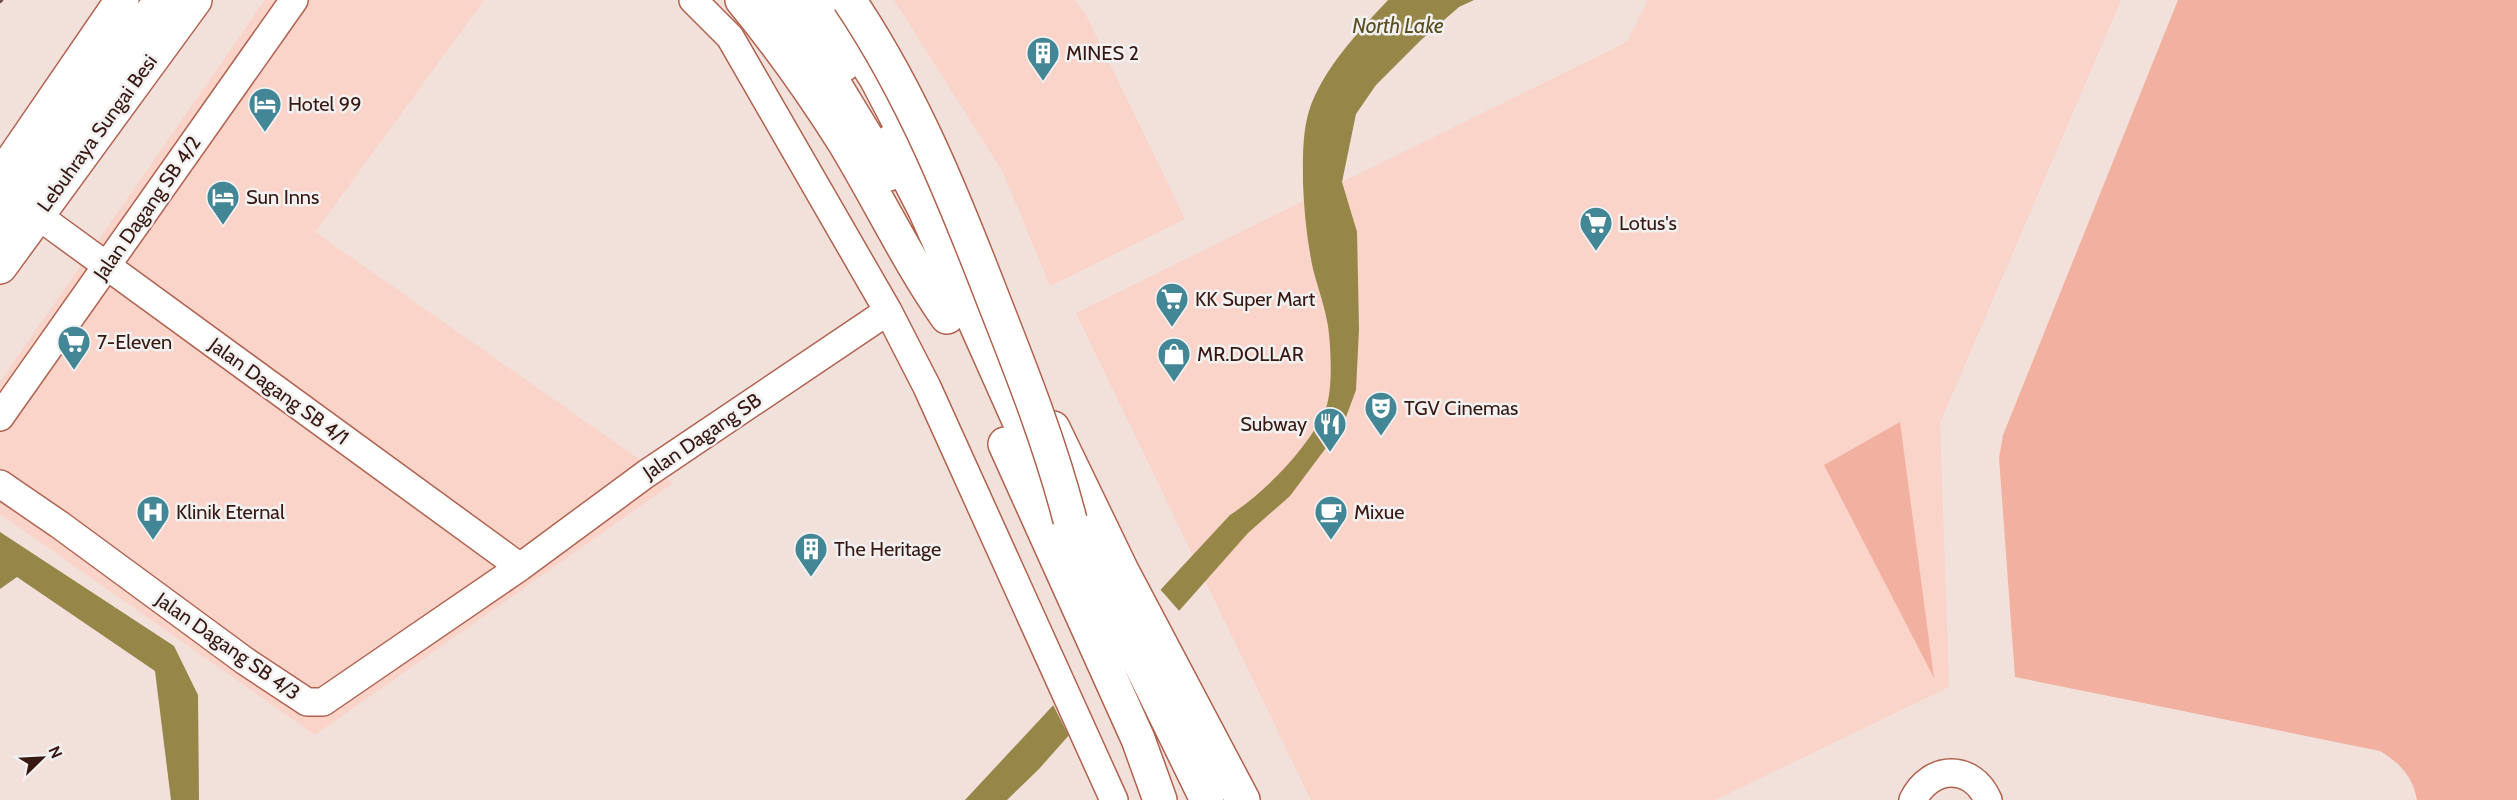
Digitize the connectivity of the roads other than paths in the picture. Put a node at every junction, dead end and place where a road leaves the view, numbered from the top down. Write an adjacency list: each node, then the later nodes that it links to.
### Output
1 (122, 0): 11 (highway)
2 (161, 0): 13 (highway)
3 (195, 0): 12 (highway, Lebuhraya Sungai Besi)
4 (294, 0): 14 (street, Jalan Dagang SB 4/2)
5 (693, 0): 16 (street)
6 (742, 0): 17 (highway)
7 (771, 0): 17 (highway)
8 (797, 0): 20 (highway, bridge)
9 (826, 0): 28 (highway)
10 (849, 0): 20 (highway, bridge)
11 (0, 177)
12 (37, 215): 14 (street, Jalan Dagang SB 4/1); 15 (highway, Lebuhraya Sungai Besi)
13 (0, 224)
14 (106, 265): 18 (street, Jalan Dagang SB 4/2); 21 (street, Jalan Dagang SB 4/1)
15 (0, 267)
16 (888, 311): 21 (street, Jalan Dagang SB); 24 (street)
17 (947, 317): 22 (highway)
18 (0, 417)
19 (0, 484): 21 (street, Jalan Dagang SB 4/3)
20 (1070, 520): 27 (highway)
21 (520, 567)
22 (1138, 739): 25 (highway); 26 (highway)
23 (1911, 796): 29 (street)
24 (1114, 800)
25 (1160, 800)
26 (1176, 800)
27 (1207, 800)
28 (1243, 800)
29 (1988, 800)

